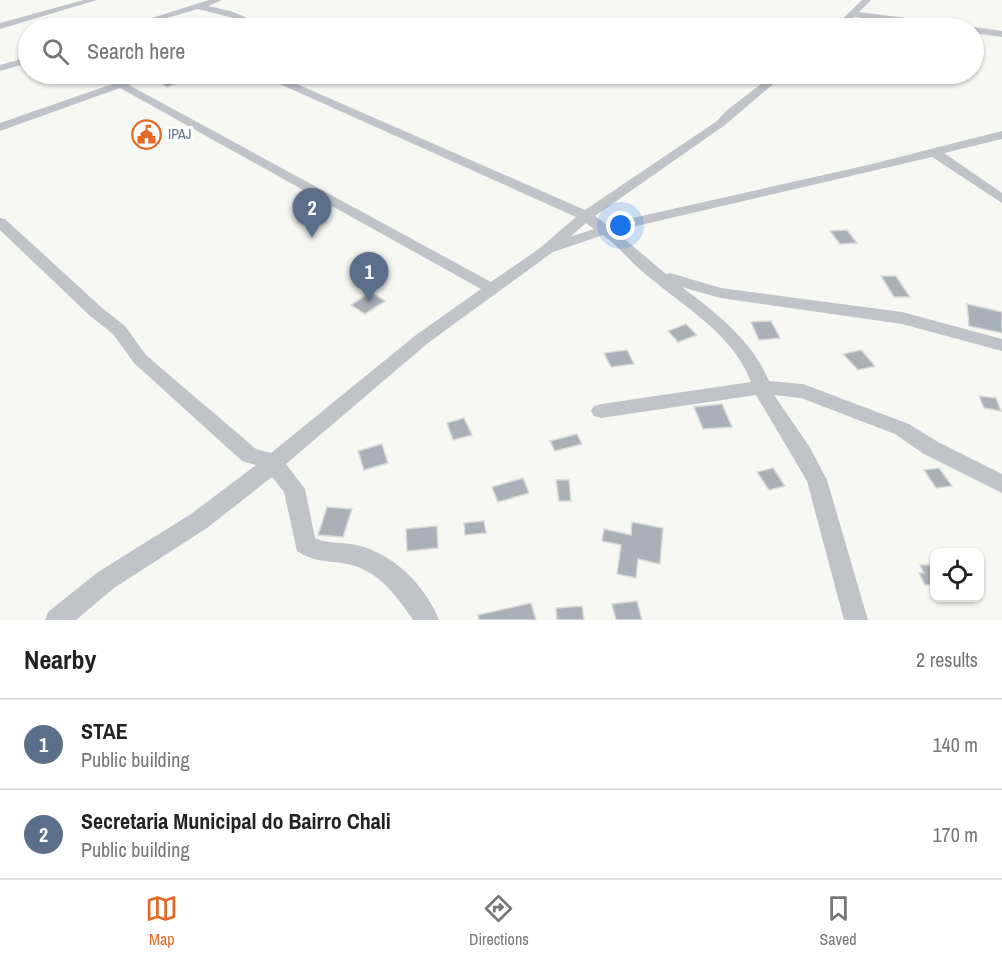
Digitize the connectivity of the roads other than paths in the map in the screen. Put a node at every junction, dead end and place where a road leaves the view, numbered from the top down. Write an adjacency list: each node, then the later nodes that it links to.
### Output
1 (92, 0): 7 (street)
2 (180, 0): 5 (street)
3 (218, 0): 5 (street)
4 (850, 0): 6 (street)
5 (198, 6): 8 (street); 9 (street)
6 (861, 6): 10 (street); 11 (street)
7 (28, 18)
8 (158, 18)
9 (239, 18)
10 (848, 18)
11 (894, 18)
12 (18, 21): 13 (street)
13 (0, 26)
14 (984, 31): 15 (street)
15 (1002, 34)
16 (18, 63): 17 (street)
17 (0, 68)
18 (120, 84): 21 (street); 31 (street)
19 (289, 84): 26 (street)
20 (767, 84): 26 (street)
21 (0, 127)
22 (1002, 135): 23 (street)
23 (934, 152): 24 (street); 28 (street)
24 (998, 197): 25 (street)
25 (1002, 208)
26 (586, 216): 28 (street); 29 (street)
27 (0, 222): 35 (street)
28 (606, 229): 29 (street); 30 (street)
29 (545, 252): 31 (street)
30 (650, 270): 32 (street); 33 (street)
31 (492, 289): 35 (street)
32 (1002, 345)
33 (762, 387): 34 (street); 36 (street); 39 (street)
34 (601, 411)
35 (272, 462): 37 (street); 38 (street)
36 (1002, 484)
37 (57, 620)
38 (428, 620)
39 (856, 620)

